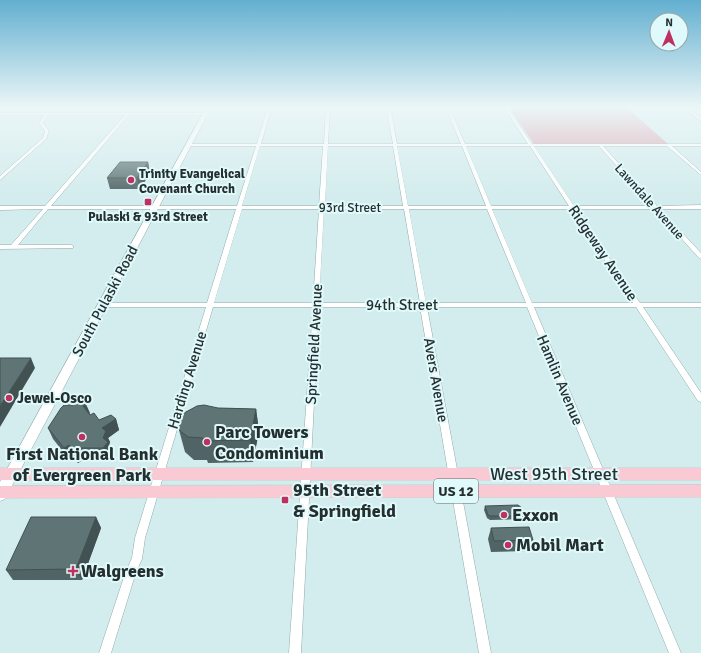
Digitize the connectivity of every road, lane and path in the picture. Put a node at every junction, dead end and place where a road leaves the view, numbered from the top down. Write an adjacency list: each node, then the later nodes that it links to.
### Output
1 (45, 136): 19 (street)
2 (108, 136): 20 (street)
3 (194, 136): 9 (main road, South Pulaski Road)
4 (261, 136): 10 (street, Harding Avenue)
5 (326, 136): 11 (street, Springfield Avenue)
6 (393, 136): 12 (street, Avers Avenue)
7 (460, 136): 13 (street, Hamlin Avenue)
8 (525, 136): 14 (street, Ridgeway Avenue)
9 (189, 145): 10 (street); 21 (main road, South Pulaski Road)
10 (258, 145): 11 (street); 22 (street, Harding Avenue)
11 (326, 145): 12 (street); 23 (street, Springfield Avenue)
12 (395, 145): 13 (street); 24 (street, Avers Avenue)
13 (463, 145): 14 (street); 25 (street, Hamlin Avenue)
14 (531, 145): 15 (street); 26 (street, Ridgeway Avenue)
15 (600, 145): 16 (street); 27 (street, Lawndale Avenue)
16 (668, 145): 17 (street); 18 (street)
17 (701, 145)
18 (701, 174)
19 (0, 179)
20 (47, 207): 21 (street, 93rd Street); 29 (street, 93rd Street); 31 (street)
21 (156, 207): 22 (street, 93rd Street); 34 (main road, South Pulaski Road)
22 (239, 207): 23 (street, 93rd Street); 35 (street, Harding Avenue)
23 (322, 207): 24 (street, 93rd Street); 36 (street, Springfield Avenue)
24 (406, 207): 25 (street, 93rd Street); 37 (street, Avers Avenue)
25 (489, 207): 26 (street, 93rd Street); 38 (street, Hamlin Avenue)
26 (573, 207): 27 (street, 93rd Street); 39 (street, Ridgeway Avenue)
27 (656, 207): 28 (street, 93rd Street); 33 (street, Lawndale Avenue)
28 (701, 207)
29 (0, 208)
30 (0, 247): 31 (street)
31 (13, 247): 32 (street)
32 (71, 247)
33 (701, 257)
34 (103, 305): 35 (street, 94th Street); 42 (main road, South Pulaski Road)
35 (210, 305): 36 (street, 94th Street); 43 (street, Harding Avenue)
36 (316, 305): 37 (street, 94th Street); 44 (street, Springfield Avenue)
37 (423, 305): 38 (street, 94th Street); 45 (street, Avers Avenue)
38 (529, 305): 39 (street, 94th Street); 46 (street, Hamlin Avenue)
39 (638, 305): 40 (street, 94th Street); 41 (street, Ridgeway Avenue)
40 (701, 305)
41 (701, 399)
42 (6, 473): 43 (main road, West 95th Street / US 12); 53 (main road, South Pulaski Road)
43 (159, 474): 44 (main road, West 95th Street / US 12); 51 (street, Harding Avenue)
44 (307, 474): 45 (main road, West 95th Street / US 12); 52 (street, Springfield Avenue)
45 (453, 474): 46 (main road, West 95th Street / US 12); 48 (street, Avers Avenue)
46 (600, 474): 47 (main road, West 95th Street / US 12); 49 (street, Hamlin Avenue)
47 (701, 474)
48 (456, 491): 49 (main road, West 95th Street / US 12); 52 (main road, West 95th Street / US 12); 56 (street, Avers Avenue)
49 (607, 491): 50 (main road, West 95th Street / US 12); 57 (street, Hamlin Avenue)
50 (701, 491)
51 (153, 492): 52 (main road, West 95th Street / US 12); 53 (main road, West 95th Street / US 12); 54 (street, Harding Avenue)
52 (306, 492): 55 (street, Springfield Avenue)
53 (0, 493)
54 (105, 653)
55 (296, 653)
56 (485, 653)
57 (674, 653)

